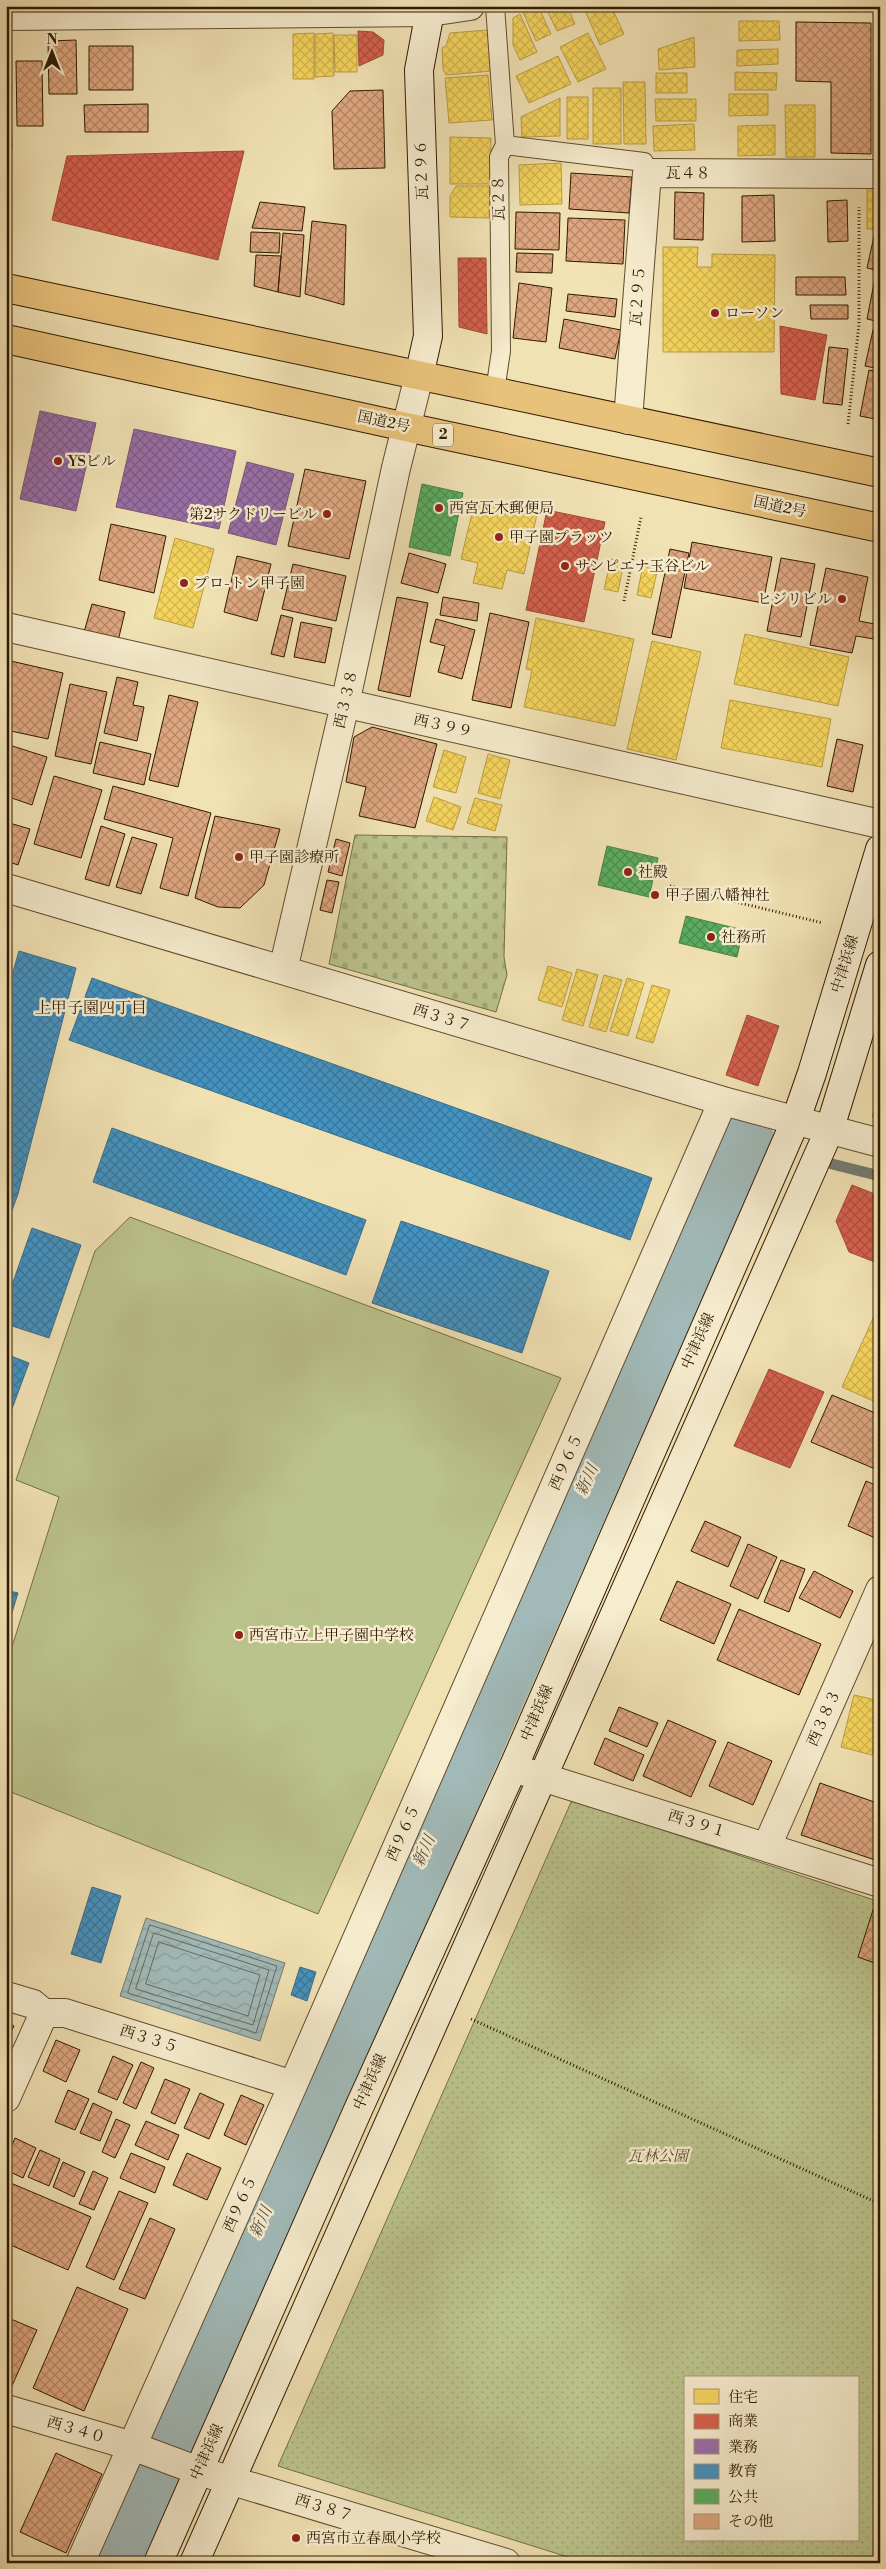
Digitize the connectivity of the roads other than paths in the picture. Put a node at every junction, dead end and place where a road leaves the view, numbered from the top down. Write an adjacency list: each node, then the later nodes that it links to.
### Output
1 (470, 6): 3 (street)
2 (495, 6): 5 (lane, 瓦２８)
3 (431, 9): 4 (street); 10 (street, 瓦２９６)
4 (6, 16)
5 (505, 146): 6 (lane, 瓦４８); 11 (lane, 瓦２８)
6 (647, 173): 7 (street, 瓦４８); 12 (street, 瓦２９５)
7 (869, 174)
8 (6, 288): 10 (highway)
9 (6, 339): 13 (highway, 国道2号 / 2)
10 (419, 376): 11 (highway); 13 (street, 西３３８)
11 (495, 392): 12 (highway)
12 (628, 420): 14 (highway)
13 (406, 428): 15 (highway, 国道2号 / 2); 17 (street, 西３３８)
14 (880, 473)
15 (880, 528)
16 (6, 627): 17 (street, 西３９９)
17 (345, 704): 18 (street, 西３９９); 22 (street, 西３３８)
18 (880, 824)
19 (880, 849): 24 (street, 中津浜線)
20 (6, 888): 22 (street, 西３３７)
21 (880, 965): 25 (street, 中津浜線)
22 (283, 970): 23 (street, 西３３７)
23 (723, 1101): 24 (street, 西３３７); 34 (street, 西９６５)
24 (794, 1122): 25 (street, 西３３７); 28 (street, 中津浜線)
25 (829, 1131): 26 (street, 西３３７); 29 (street, 中津浜線)
26 (880, 1143)
27 (880, 1590): 30 (street, 西３８３)
28 (513, 1768): 29 (street, 西３９１); 38 (street, 中津浜線)
29 (541, 1776): 30 (street, 西３９１); 39 (street, 中津浜線)
30 (767, 1846): 31 (street, 西３９１)
31 (880, 1883)
32 (6, 1996): 33 (street, 西３３５)
33 (44, 2013): 34 (street, 西３３５); 35 (street)
34 (293, 2085): 37 (street, 西９６５)
35 (6, 2098)
36 (6, 2409): 37 (street, 西３４０)
37 (139, 2449): 38 (street, 西３４０); 40 (street, 西９６５)
38 (190, 2467): 39 (street, 西３８７); 41 (street, 中津浜線)
39 (230, 2480): 42 (street, 中津浜線); 43 (street, 西３８７)
40 (80, 2563)
41 (158, 2563)
42 (194, 2563)
43 (506, 2563)

